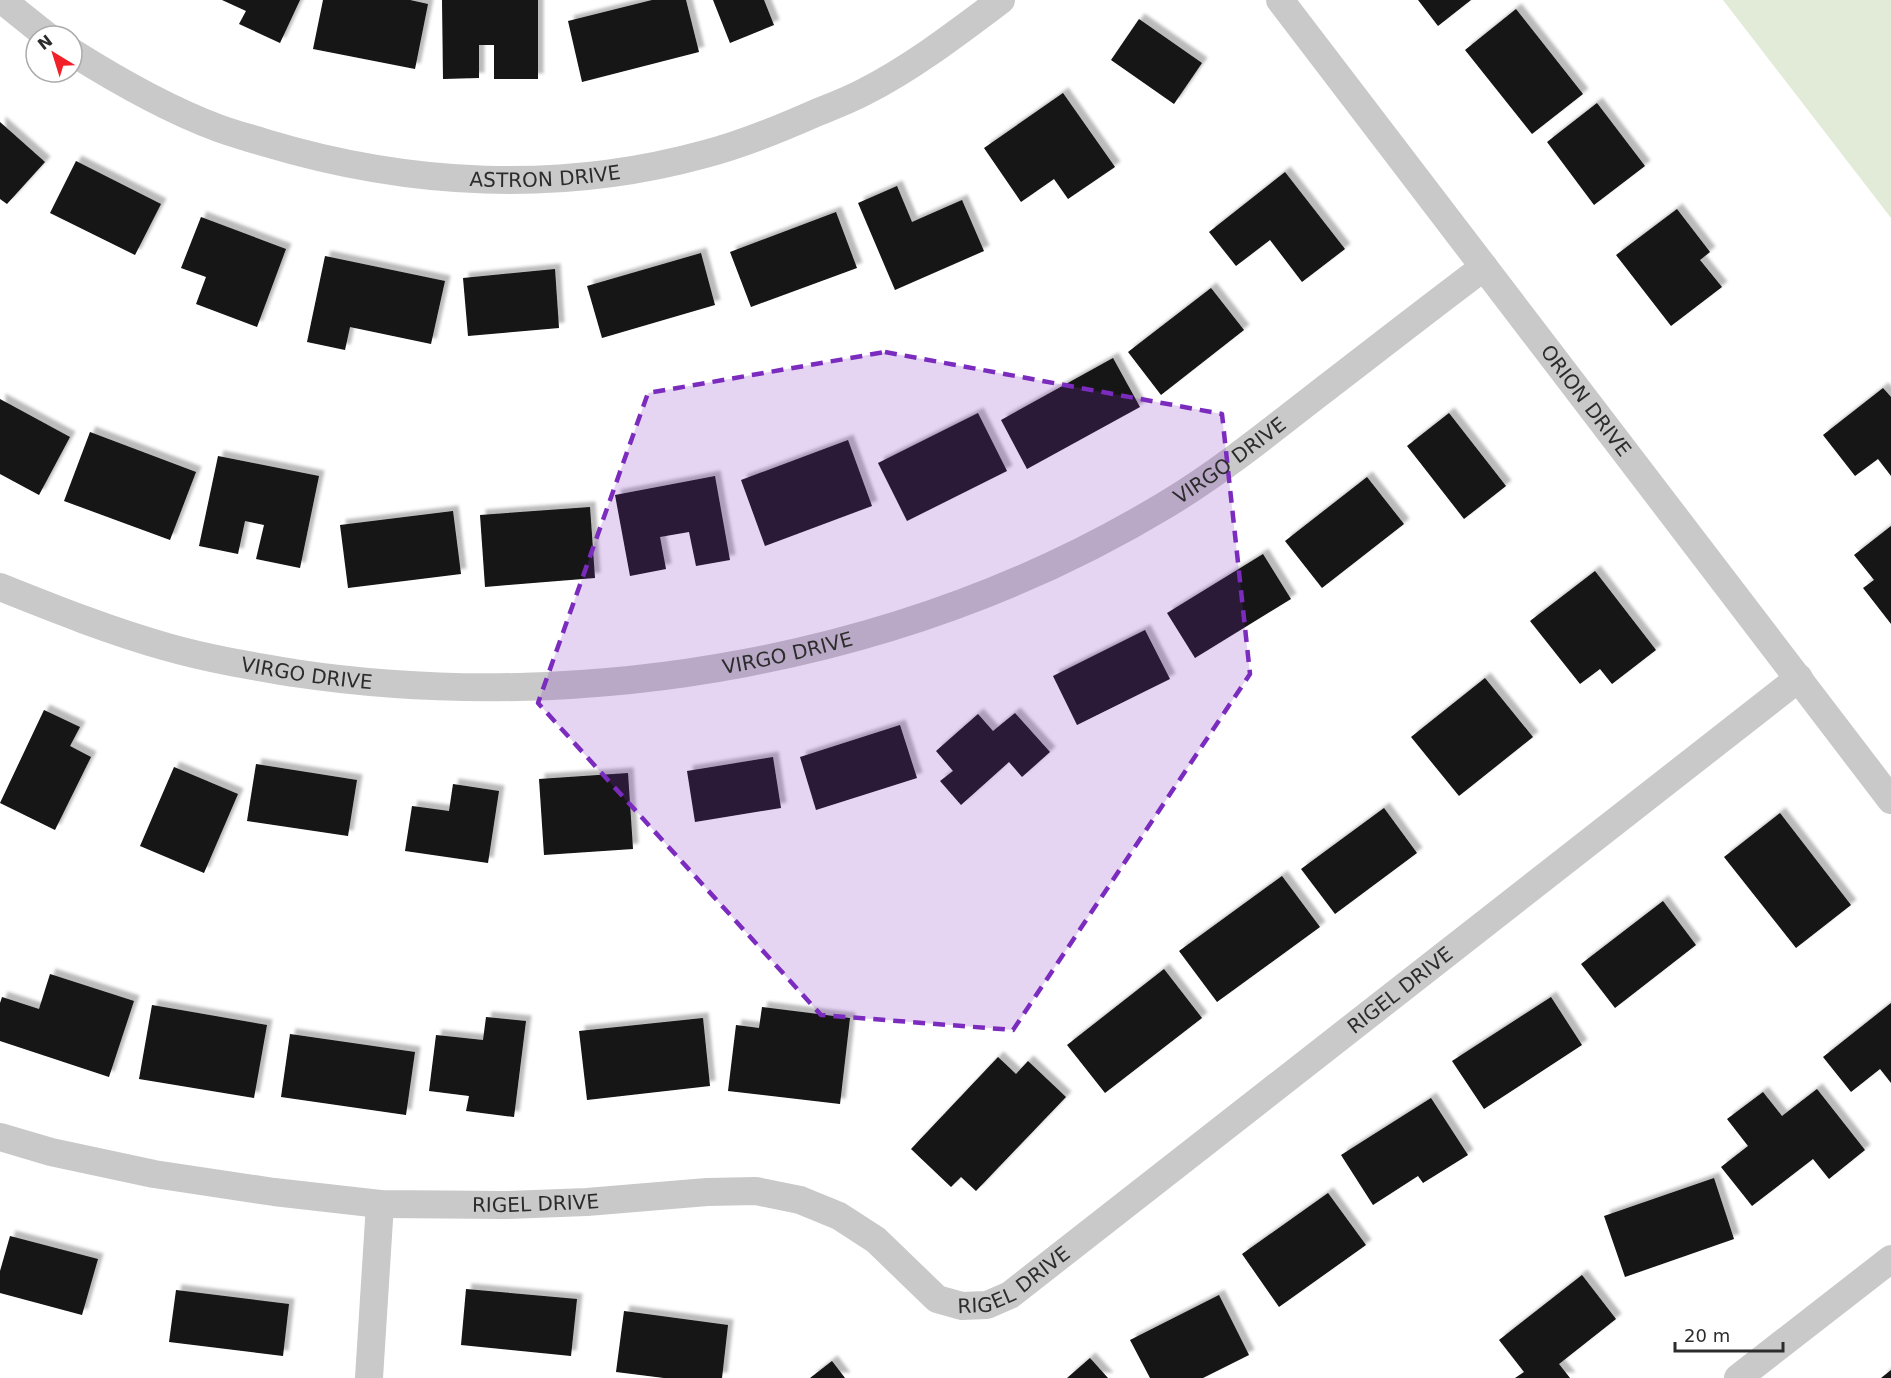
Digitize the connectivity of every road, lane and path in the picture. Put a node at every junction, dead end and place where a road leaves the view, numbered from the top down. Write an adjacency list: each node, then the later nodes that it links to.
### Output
1 (2, 0): 4 (street)
2 (1001, 0): 5 (street, ASTRON DRIVE)
3 (1280, 0): 6 (street, ORION DRIVE)
4 (32, 24)
5 (84, 60)
6 (1484, 267): 7 (street, VIRGO DRIVE); 8 (street, ORION DRIVE)
7 (0, 586)
8 (1799, 678): 9 (street, ORION DRIVE); 11 (street, RIGEL DRIVE)
9 (1891, 800)
10 (0, 1137): 11 (street, RIGEL DRIVE)
11 (380, 1204): 13 (street)
12 (1891, 1259): 14 (street)
13 (369, 1378)
14 (1738, 1378)

